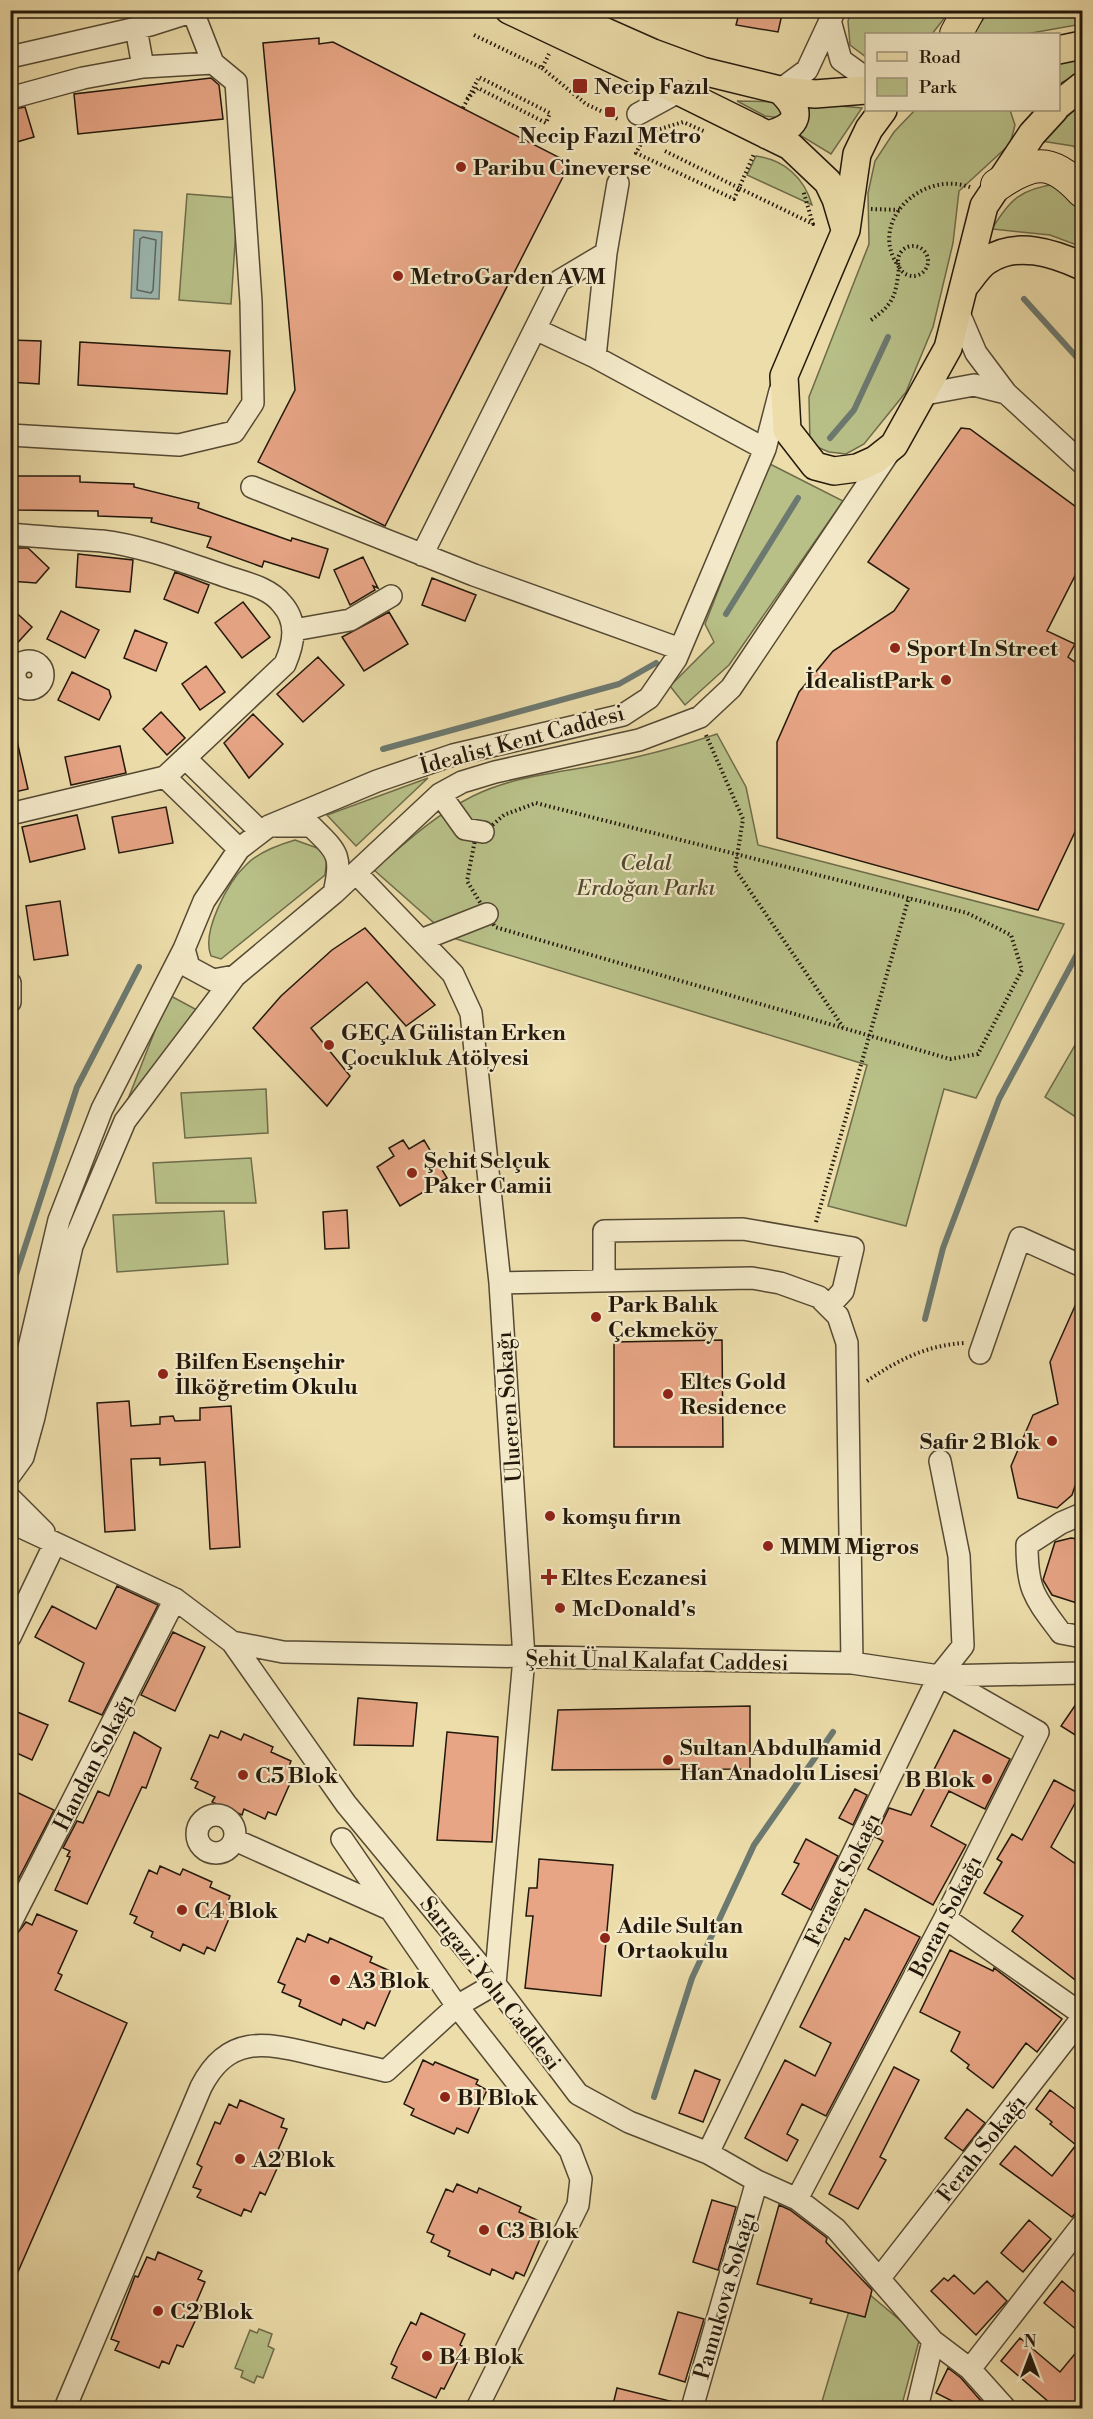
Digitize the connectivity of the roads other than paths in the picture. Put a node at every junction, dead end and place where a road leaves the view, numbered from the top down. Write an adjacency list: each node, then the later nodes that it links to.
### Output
1 (509, 10): 17 (main road)
2 (556, 10): 15 (main road)
3 (969, 10): 7 (highway)
4 (195, 11): 6 (street); 11 (street)
5 (833, 17): 13 (street); 15 (street)
6 (136, 28): 10 (street); 12 (street)
7 (957, 33)
8 (1083, 45): 9 (main road)
9 (1060, 50)
10 (13, 52)
11 (213, 63): 12 (street); 38 (street)
12 (143, 67): 18 (street)
13 (865, 77)
14 (1083, 86): 19 (main road)
15 (780, 90): 16 (main road); 24 (main road)
16 (865, 90)
17 (680, 91): 22 (street); 24 (main road)
18 (10, 98)
19 (1060, 104)
20 (882, 111): 28 (main road, İdealist Kent Caddesi)
21 (1052, 111): 23 (main road, İdealist Kent Caddesi)
22 (634, 122)
23 (1033, 122): 26 (main road, İdealist Kent Caddesi)
24 (761, 149): 28 (main road)
25 (618, 183): 29 (street)
26 (994, 191): 27 (highway); 31 (main road, İdealist Kent Caddesi)
27 (1083, 191)
28 (847, 219): 35 (main road, İdealist Kent Caddesi)
29 (606, 253): 33 (street); 34 (street)
30 (1083, 266): 31 (main road)
31 (966, 284): 32 (main road, İdealist Kent Caddesi)
32 (958, 311): 36 (street); 37 (main road, İdealist Kent Caddesi)
33 (535, 329): 34 (street); 44 (street)
34 (595, 357): 40 (street)
35 (784, 376): 39 (main road, İdealist Kent Caddesi); 40 (street, İdealist Kent Caddesi)
36 (1006, 393): 37 (street); 41 (street)
37 (925, 394): 39 (main road, İdealist Kent Caddesi)
38 (10, 435)
39 (894, 445): 50 (street, İdealist Kent Caddesi)
40 (765, 449): 47 (street, İdealist Kent Caddesi)
41 (1083, 463)
42 (252, 487): 44 (street)
43 (10, 534): 46 (street)
44 (422, 555): 47 (street)
45 (391, 596): 46 (street)
46 (294, 630): 48 (street)
47 (680, 649): 52 (street, İdealist Kent Caddesi)
48 (185, 758): 49 (street); 52 (street)
49 (165, 777): 51 (street); 54 (street)
50 (440, 794): 53 (street); 55 (street, İdealist Kent Caddesi)
51 (10, 814)
52 (265, 829): 54 (street, İdealist Kent Caddesi); 56 (street)
53 (483, 832)
54 (239, 849): 59 (street, İdealist Kent Caddesi)
55 (356, 873): 56 (street, İdealist Kent Caddesi); 58 (street, Ulueren Sokağı)
56 (334, 893): 60 (street, İdealist Kent Caddesi)
57 (487, 914): 58 (street)
58 (421, 940): 65 (street, Ulueren Sokağı)
59 (184, 949): 60 (street); 68 (street, İdealist Kent Caddesi)
60 (235, 976): 70 (street, İdealist Kent Caddesi)
61 (10, 983): 62 (street)
62 (10, 1002)
63 (1083, 1266): 67 (street)
64 (604, 1280): 65 (street); 66 (street); 66 (street)
65 (500, 1283): 79 (street, Ulueren Sokağı)
66 (830, 1305): 80 (street)
67 (980, 1353)
68 (10, 1428)
69 (940, 1461): 82 (street, Feraset Sokağı)
70 (10, 1475)
71 (10, 1498): 74 (street)
72 (1083, 1514): 77 (street)
73 (10, 1522): 74 (street, Sarıgazi Yolu Caddesi)
74 (55, 1543): 75 (street, Sarıgazi Yolu Caddesi); 76 (street)
75 (175, 1599): 78 (street, Sarıgazi Yolu Caddesi); 87 (street, Handan Sokağı)
76 (10, 1637)
77 (1083, 1637)
78 (232, 1642): 79 (street, Şehit Ünal Kalafat Caddesi); 88 (street, Sarıgazi Yolu Caddesi)
79 (524, 1658): 80 (street, Şehit Ünal Kalafat Caddesi); 88 (street, Ulueren Sokağı)
80 (852, 1663): 82 (street, Şehit Ünal Kalafat Caddesi)
81 (1083, 1673): 82 (street, Şehit Ünal Kalafat Caddesi)
82 (939, 1676): 86 (street, Boran Sokağı); 91 (street, Feraset Sokağı)
83 (342, 1839): 85 (street)
84 (235, 1840): 85 (street)
85 (388, 1908): 89 (street)
86 (945, 1918): 90 (street); 93 (street, Boran Sokağı)
87 (10, 1924)
88 (495, 1984): 89 (street); 91 (street, Sarıgazi Yolu Caddesi)
89 (457, 2006): 98 (street); 99 (street)
90 (1083, 2016): 95 (street, Ferah Sokağı)
91 (708, 2153): 92 (street, Sarıgazi Yolu Caddesi)
92 (757, 2181): 93 (street, Sarıgazi Yolu Caddesi); 100 (street, Pamukova Sokağı)
93 (797, 2199): 95 (street, Sarıgazi Yolu Caddesi)
94 (1083, 2225): 97 (street)
95 (879, 2278): 96 (street, Sarıgazi Yolu Caddesi)
96 (933, 2340): 97 (street, Sarıgazi Yolu Caddesi); 101 (street)
97 (970, 2369): 102 (street, Sarıgazi Yolu Caddesi)
98 (65, 2409)
99 (477, 2409)
100 (692, 2409)
101 (917, 2409)
102 (1005, 2409)

